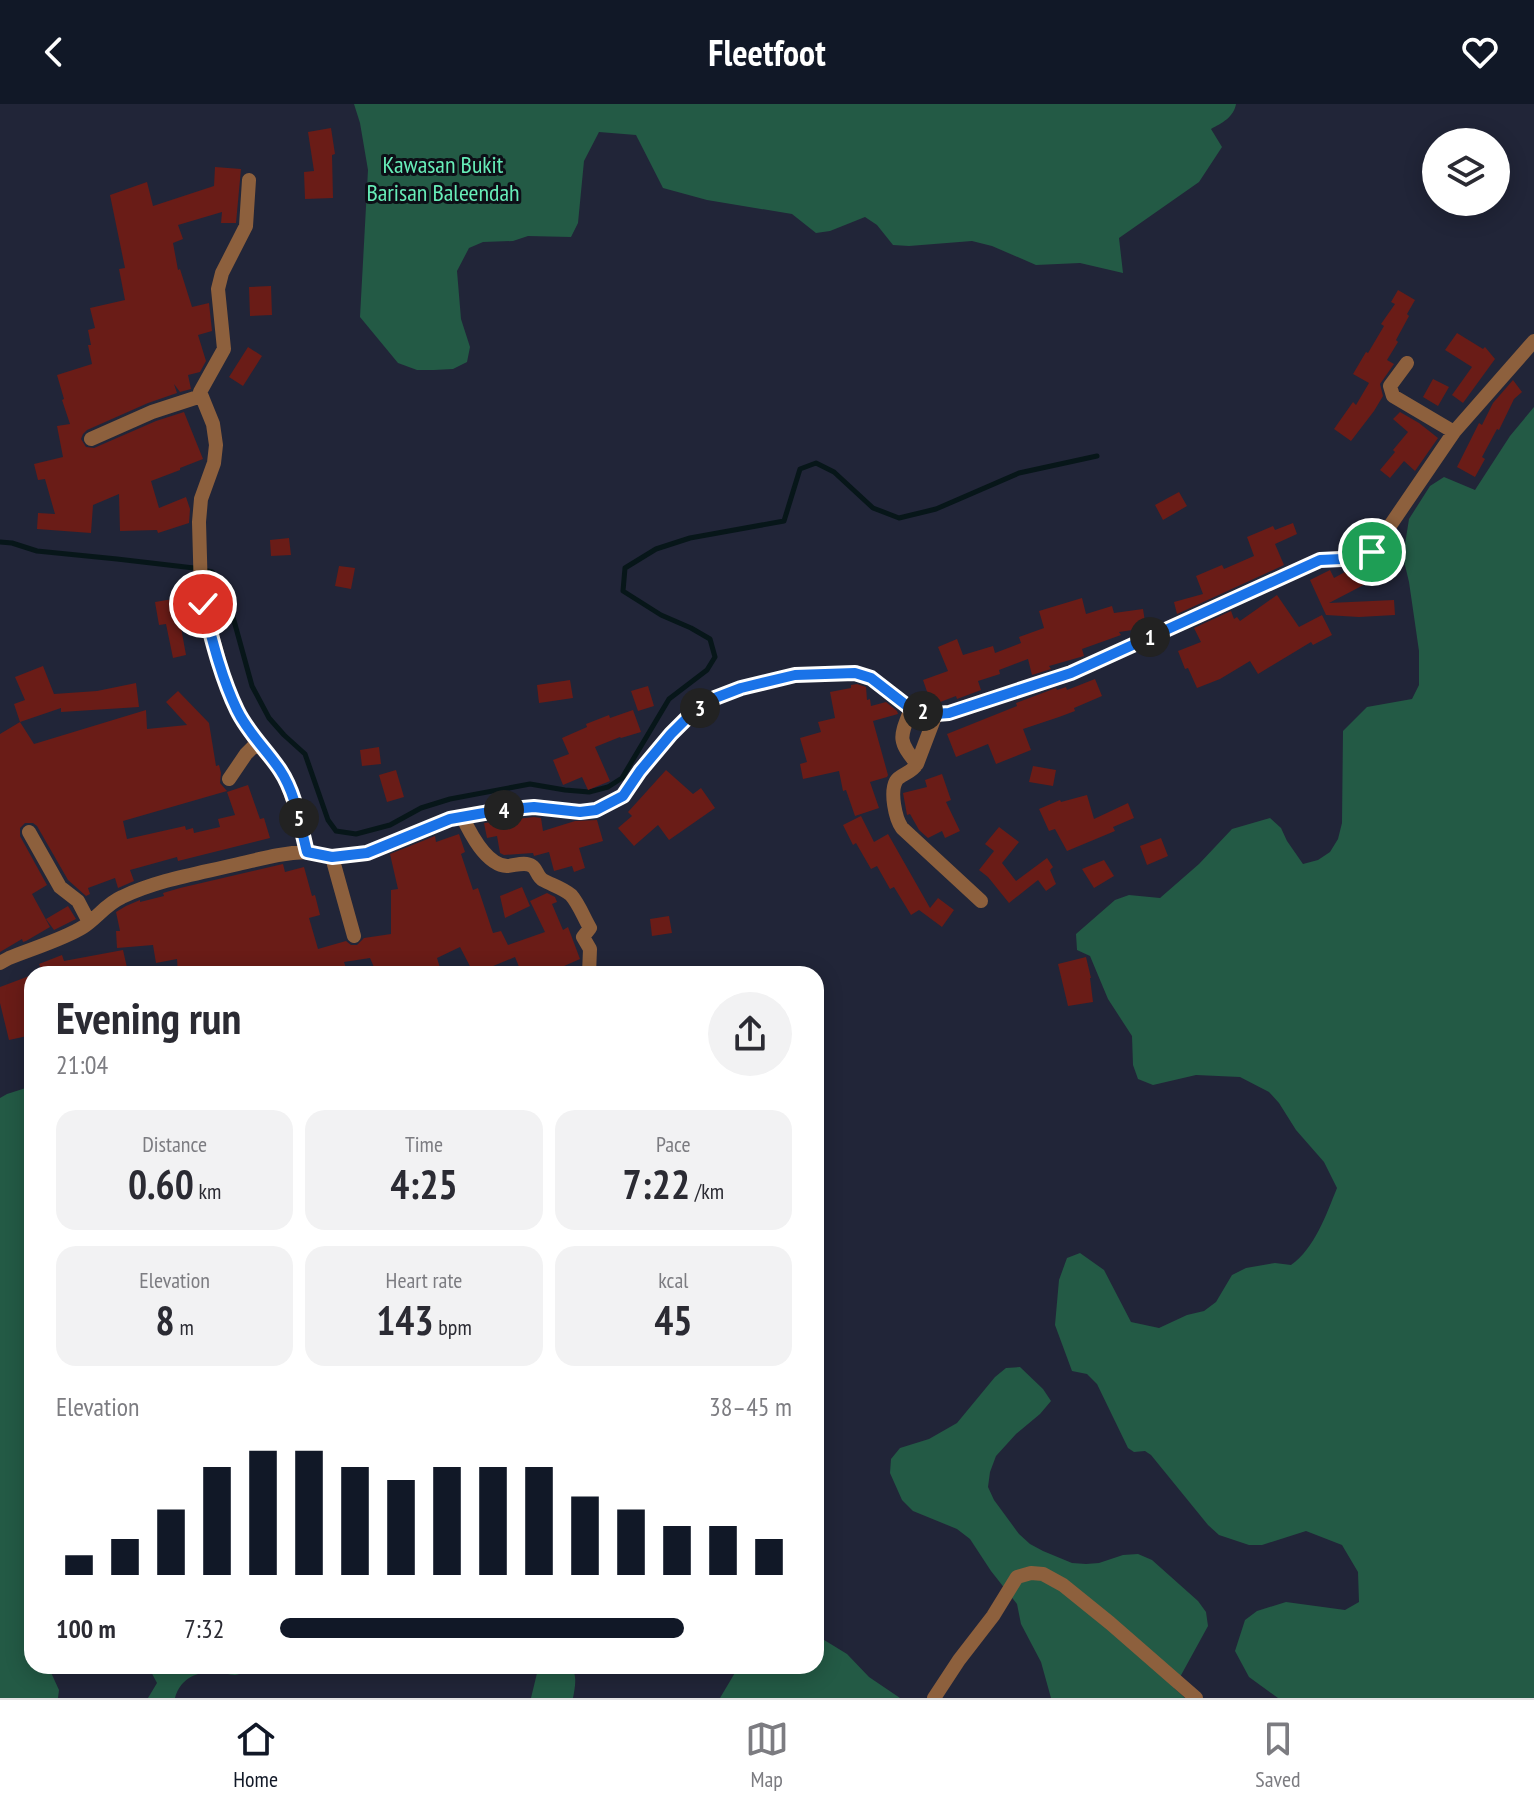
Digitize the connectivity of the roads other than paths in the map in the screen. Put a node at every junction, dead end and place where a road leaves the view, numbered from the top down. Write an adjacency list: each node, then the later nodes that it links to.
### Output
1 (249, 180): 4 (street)
2 (1534, 341): 5 (street)
3 (1407, 363): 5 (street)
4 (201, 396): 6 (street); 9 (street)
5 (1454, 432): 8 (street)
6 (91, 439)
7 (911, 709): 8 (street); 10 (street); 12 (street)
8 (936, 714): 10 (street)
9 (257, 743): 11 (street); 14 (street)
10 (917, 764): 16 (street)
11 (229, 779)
12 (462, 816): 15 (street); 20 (street)
13 (29, 832): 17 (street)
14 (307, 852): 15 (street); 17 (street)
15 (332, 857): 18 (street)
16 (981, 901)
17 (89, 922): 19 (street)
18 (354, 936)
19 (0, 963)
20 (589, 966)
21 (934, 1698): 22 (street)
22 (1196, 1698)

